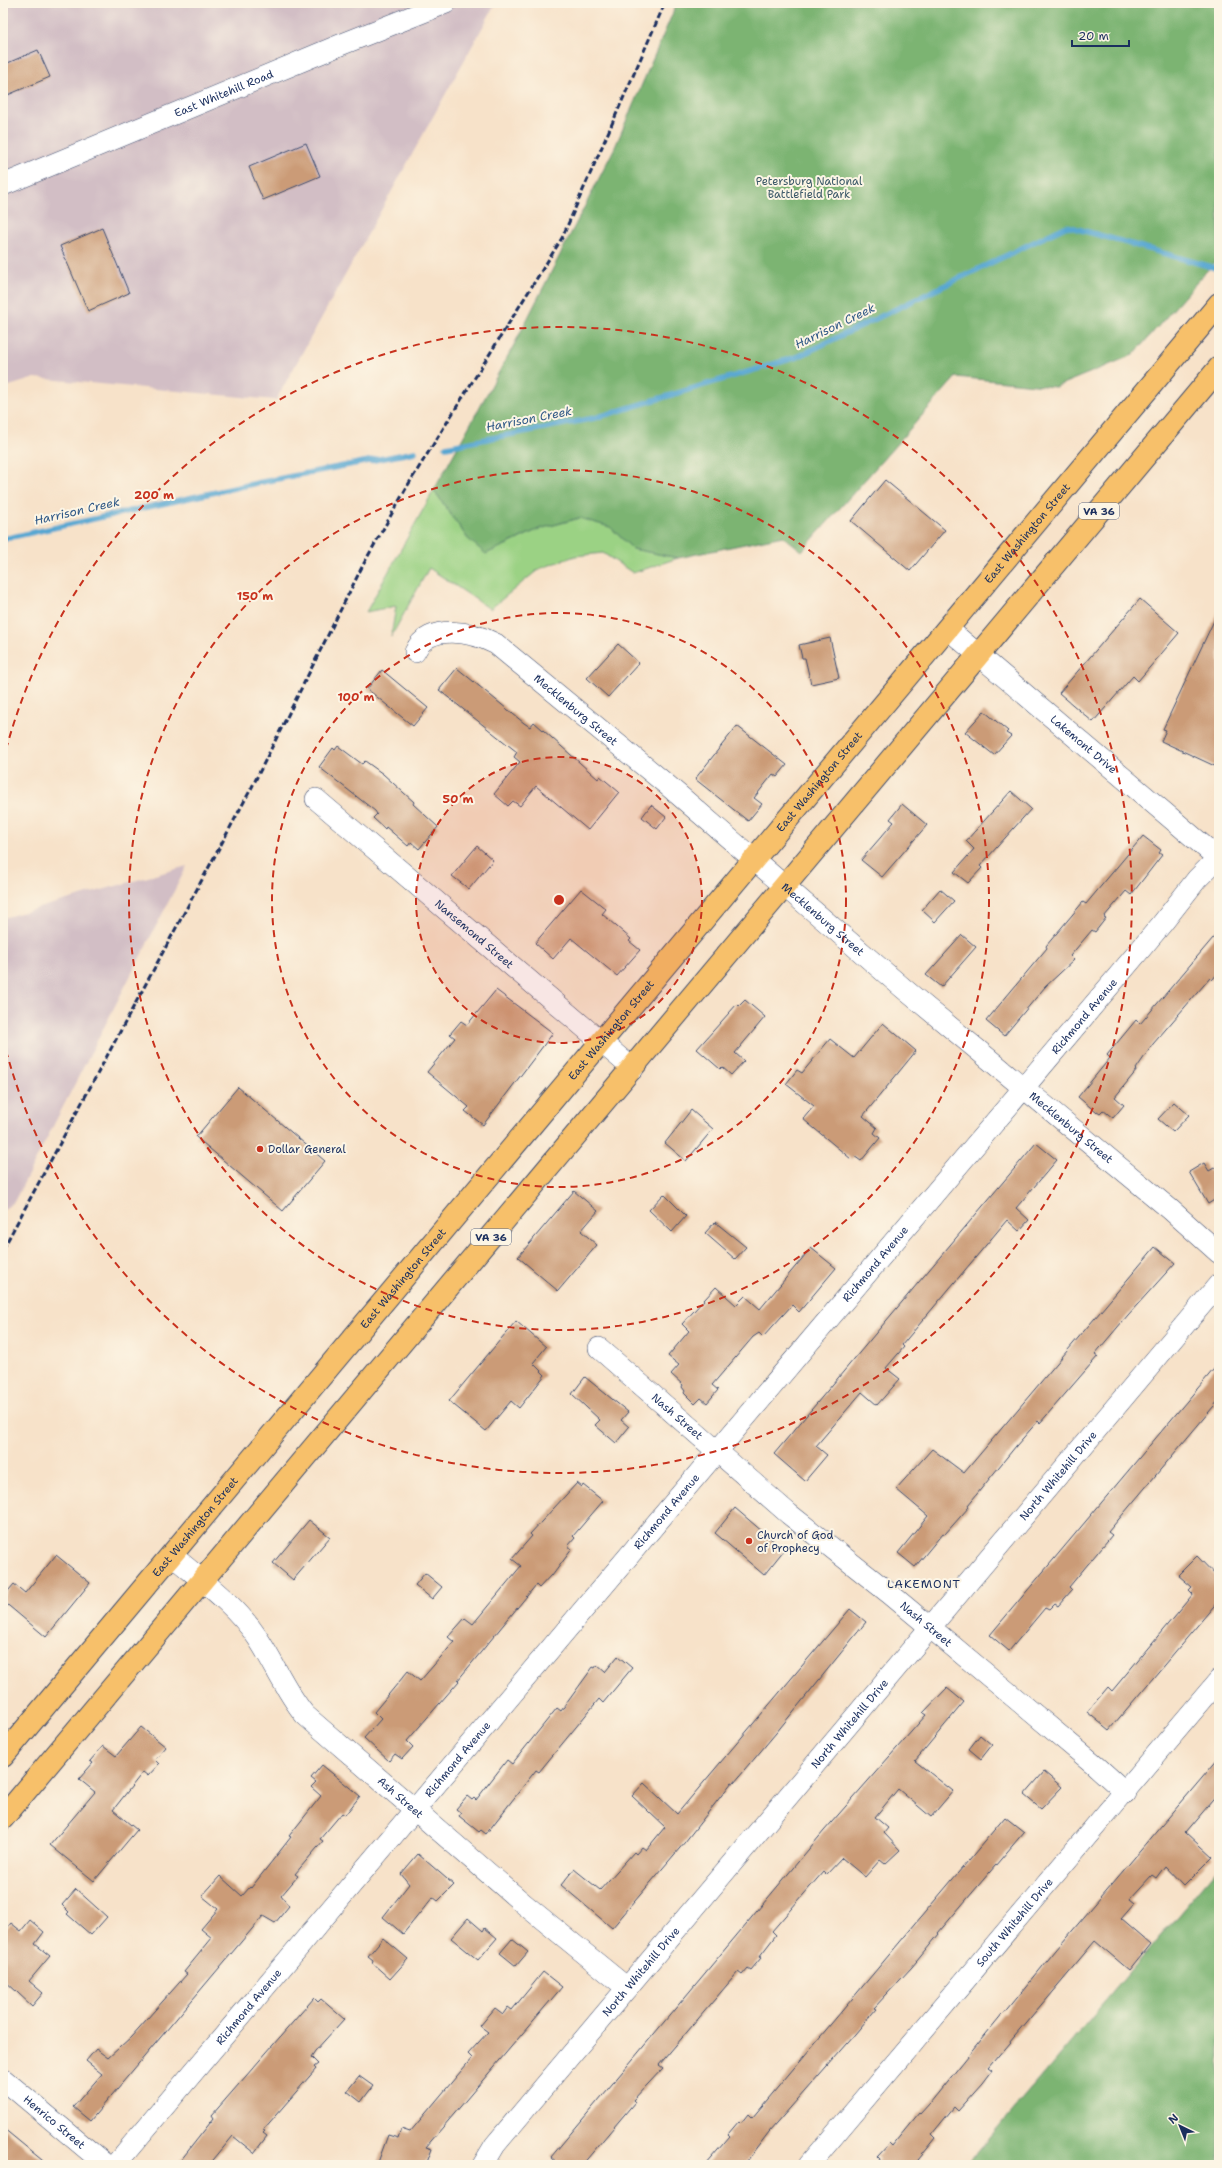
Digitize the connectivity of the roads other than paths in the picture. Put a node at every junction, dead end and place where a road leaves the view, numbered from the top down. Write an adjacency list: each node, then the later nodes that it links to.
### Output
1 (446, 3): 2 (street, East Whitehill Road)
2 (3, 185)
3 (1219, 304): 5 (highway, East Washington Street)
4 (1219, 368): 7 (highway, VA 36)
5 (948, 629): 7 (street, Lakemont Drive); 10 (highway, East Washington Street)
6 (415, 652): 10 (street, Mecklenburg Street)
7 (979, 654): 9 (street, Lakemont Drive); 11 (highway, VA 36)
8 (316, 798): 12 (street, Nansemond Street)
9 (1219, 858): 14 (street, Richmond Avenue)
10 (754, 860): 11 (street, Mecklenburg Street); 12 (highway, East Washington Street)
11 (785, 887): 13 (highway, VA 36); 14 (street, Mecklenburg Street)
12 (602, 1042): 13 (street, Nansemond Street); 19 (highway, East Washington Street)
13 (633, 1069): 20 (highway, VA 36)
14 (1023, 1088): 15 (street, Mecklenburg Street); 18 (street, Richmond Avenue)
15 (1219, 1253)
16 (1219, 1284): 21 (street, North Whitehill Drive)
17 (599, 1348): 18 (street, Nash Street)
18 (717, 1452): 21 (street, Nash Street); 25 (street, Richmond Avenue)
19 (173, 1556): 20 (street, Ash Street); 23 (highway, East Washington Street)
20 (203, 1582): 25 (street, Ash Street); 26 (highway, VA 36)
21 (930, 1627): 24 (street, Nash Street); 27 (street, North Whitehill Drive)
22 (1219, 1680): 24 (street, South Whitehill Drive)
23 (3, 1756)
24 (1126, 1793): 32 (street, South Whitehill Drive)
25 (414, 1809): 27 (street, Ash Street); 30 (street, Richmond Avenue)
26 (3, 1818)
27 (627, 1988): 31 (street, North Whitehill Drive)
28 (3, 2079): 29 (street, Henrico Street)
29 (106, 2165)
30 (115, 2165)
31 (483, 2165)
32 (810, 2165)

